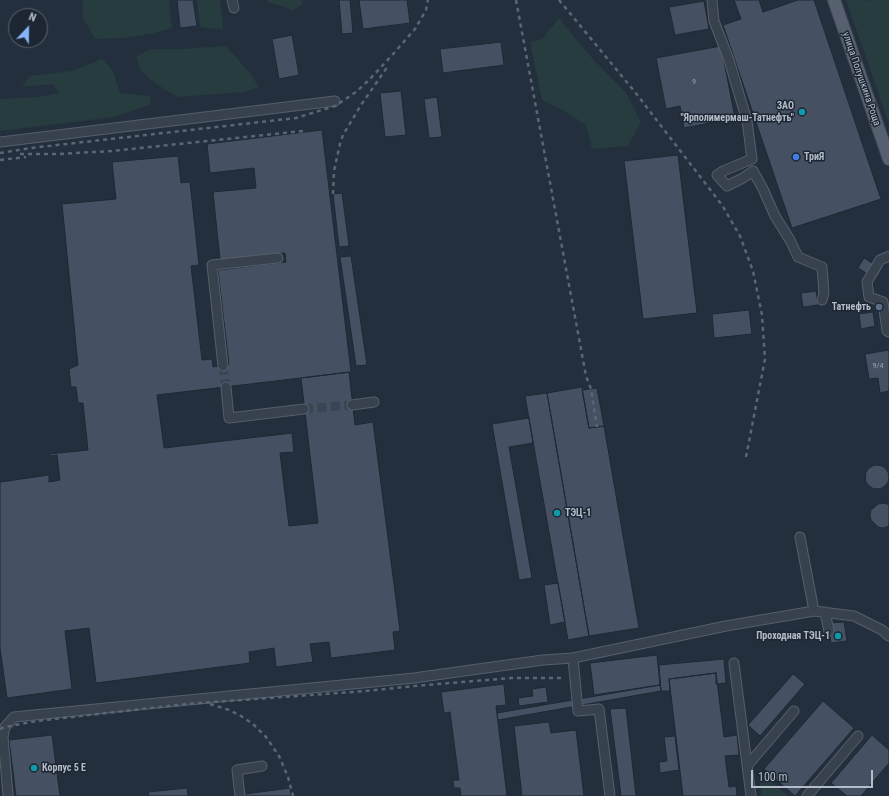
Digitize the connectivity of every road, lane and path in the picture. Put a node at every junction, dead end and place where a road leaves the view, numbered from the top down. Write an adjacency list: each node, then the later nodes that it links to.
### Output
1 (712, 0): 8 (street)
2 (834, 0): 5 (main road, улица Полушкина Роща)
3 (335, 101): 4 (street)
4 (0, 142)
5 (889, 158)
6 (889, 256): 9 (street)
7 (278, 258): 10 (street)
8 (822, 300)
9 (889, 332)
10 (223, 366)
11 (226, 387): 14 (street)
12 (374, 402): 13 (street)
13 (352, 405)
14 (304, 409)
15 (800, 537): 16 (street)
16 (814, 611): 17 (street); 20 (street)
17 (825, 612): 18 (street); 19 (street)
18 (829, 630)
19 (889, 636)
20 (573, 658): 26 (street); 28 (street)
21 (734, 663): 25 (street)
22 (794, 711): 25 (street)
23 (858, 736): 30 (street)
24 (262, 766): 27 (street)
25 (747, 766): 29 (street)
26 (8, 795)
27 (240, 796)
28 (610, 796)
29 (751, 796)
30 (807, 796)

